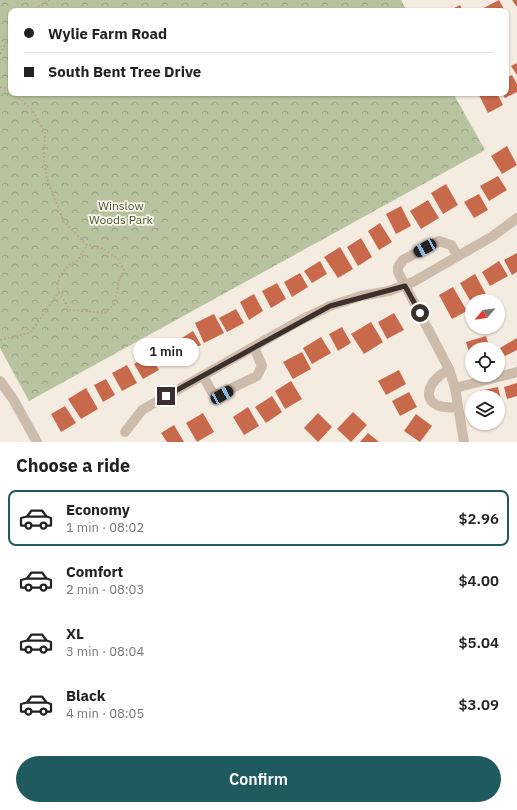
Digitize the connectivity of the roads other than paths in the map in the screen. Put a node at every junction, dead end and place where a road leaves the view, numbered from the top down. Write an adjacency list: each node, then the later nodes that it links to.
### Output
1 (517, 218): 2 (street)
2 (458, 256): 3 (street); 3 (street)
3 (405, 286): 4 (street); 5 (street)
4 (254, 347): 7 (street); 7 (street)
5 (449, 369): 9 (street); 10 (street)
6 (517, 372): 9 (street)
7 (203, 376): 11 (street)
8 (0, 381): 12 (street)
9 (455, 388): 10 (street)
10 (458, 407): 13 (street)
11 (125, 432)
12 (37, 442)
13 (464, 442)

